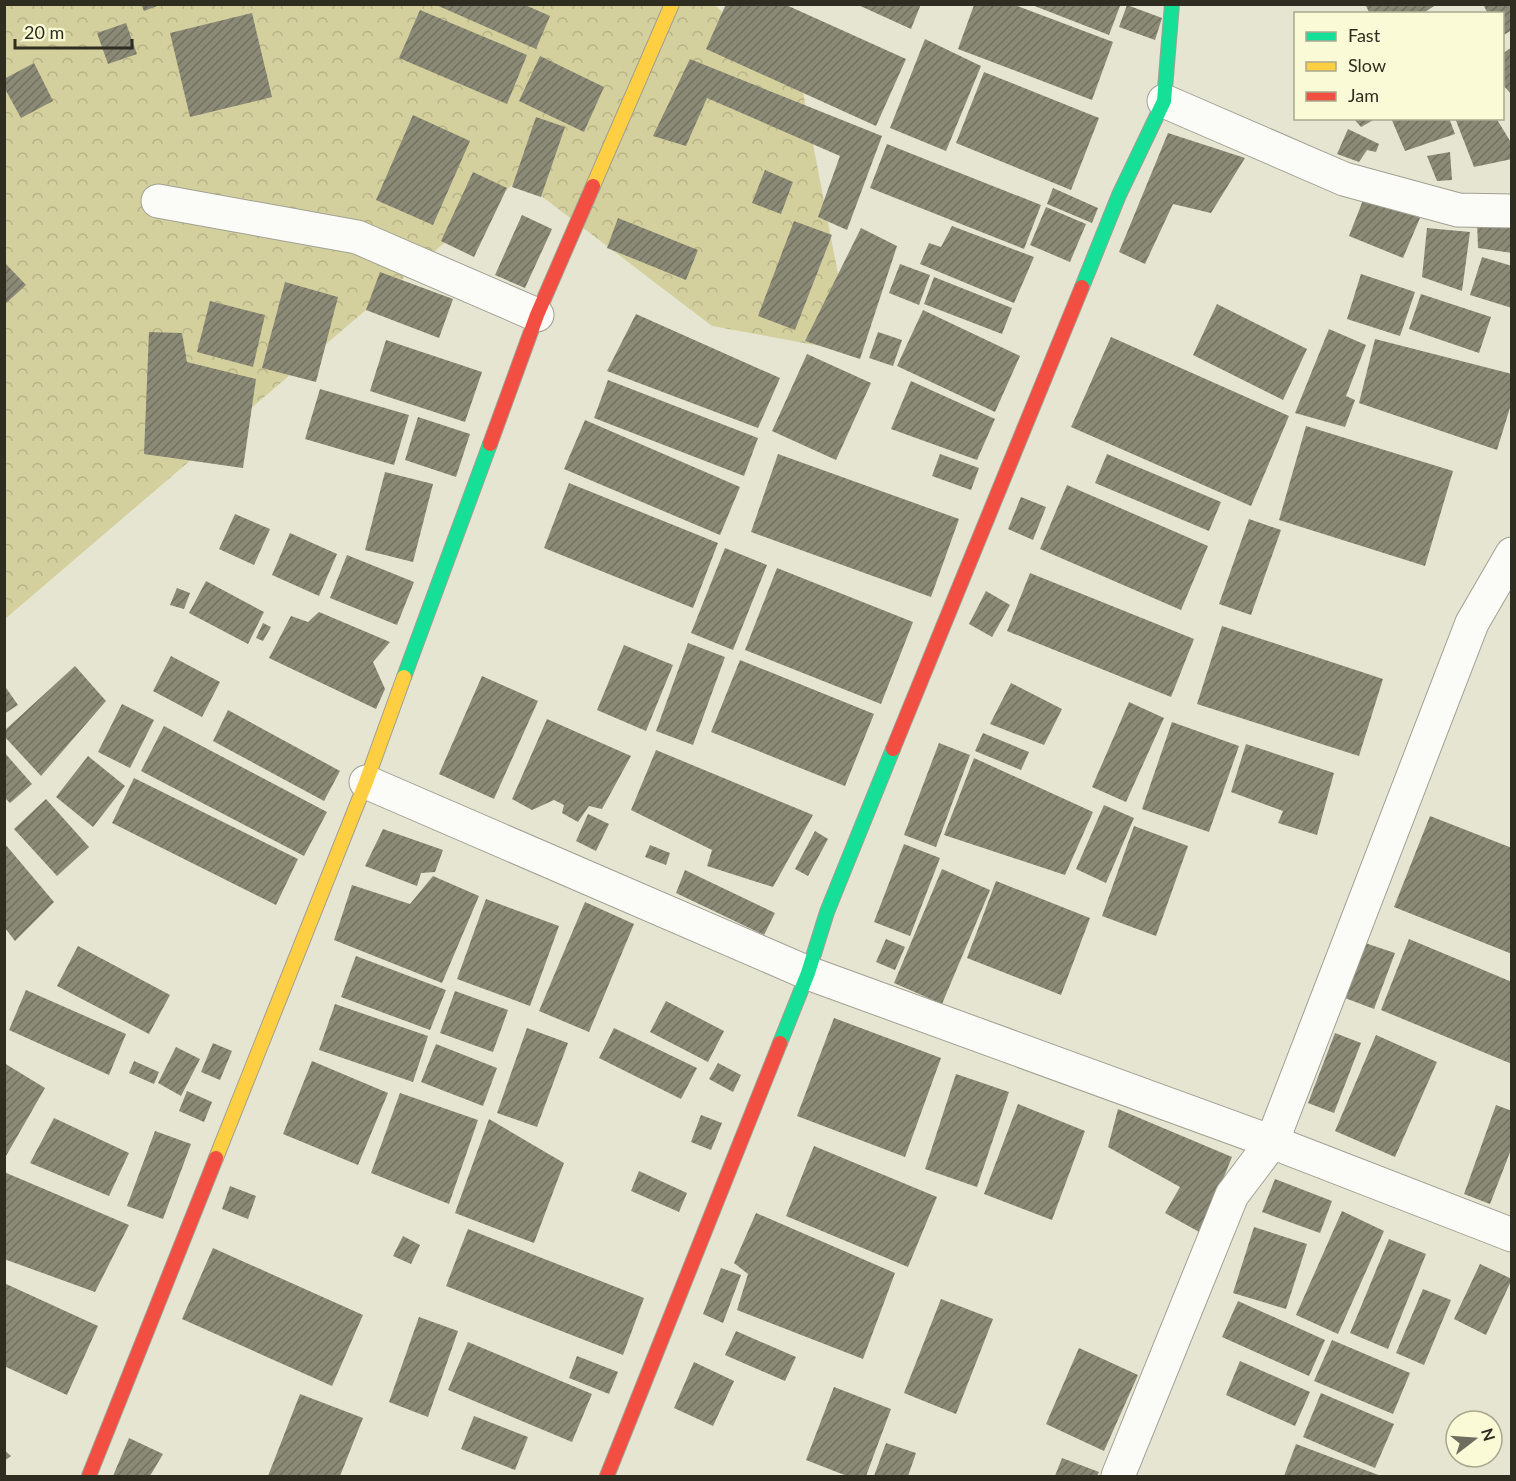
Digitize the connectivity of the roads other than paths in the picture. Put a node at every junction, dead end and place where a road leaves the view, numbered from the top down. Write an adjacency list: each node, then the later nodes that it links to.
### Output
1 (672, 4): 6 (street)
2 (1172, 4): 3 (street)
3 (1164, 101): 5 (street); 9 (street)
4 (158, 201): 6 (street)
5 (1512, 211)
6 (537, 315): 8 (street)
7 (1512, 554): 10 (street)
8 (366, 782): 9 (street); 12 (street)
9 (808, 973): 10 (street); 13 (street)
10 (1272, 1142): 11 (street); 14 (street)
11 (1512, 1235)
12 (89, 1476)
13 (608, 1476)
14 (1118, 1476)

